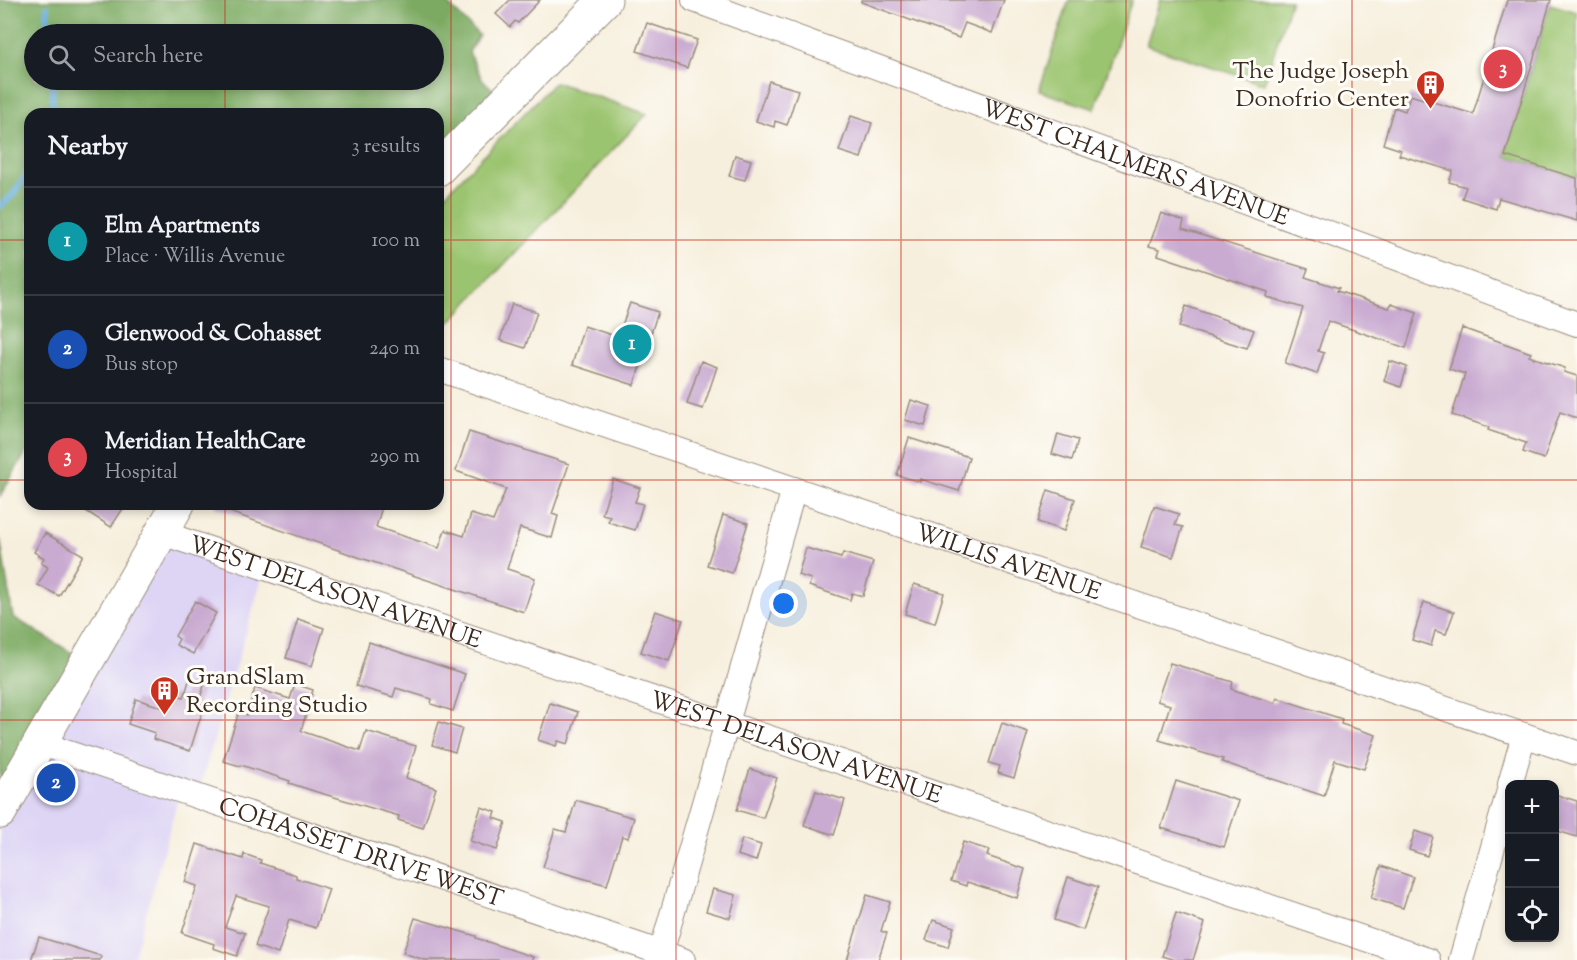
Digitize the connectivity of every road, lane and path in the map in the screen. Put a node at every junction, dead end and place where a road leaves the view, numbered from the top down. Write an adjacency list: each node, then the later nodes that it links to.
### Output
1 (605, 0): 3 (main road)
2 (694, 0): 4 (street, WEST CHALMERS AVENUE)
3 (444, 163)
4 (1577, 324)
5 (444, 371): 6 (street, WILLIS AVENUE)
6 (794, 489): 9 (street); 10 (street, WILLIS AVENUE)
7 (175, 510): 8 (main road)
8 (162, 533): 9 (street, WEST DELASON AVENUE); 11 (main road)
9 (727, 724): 16 (street); 17 (street, WEST DELASON AVENUE)
10 (1524, 735): 12 (street, WILLIS AVENUE); 13 (street)
11 (39, 743): 15 (main road); 16 (street, COHASSET DRIVE WEST)
12 (1577, 753)
13 (1512, 780)
14 (1505, 804): 18 (street)
15 (0, 812)
16 (668, 958)
17 (1428, 960)
18 (1461, 960)

